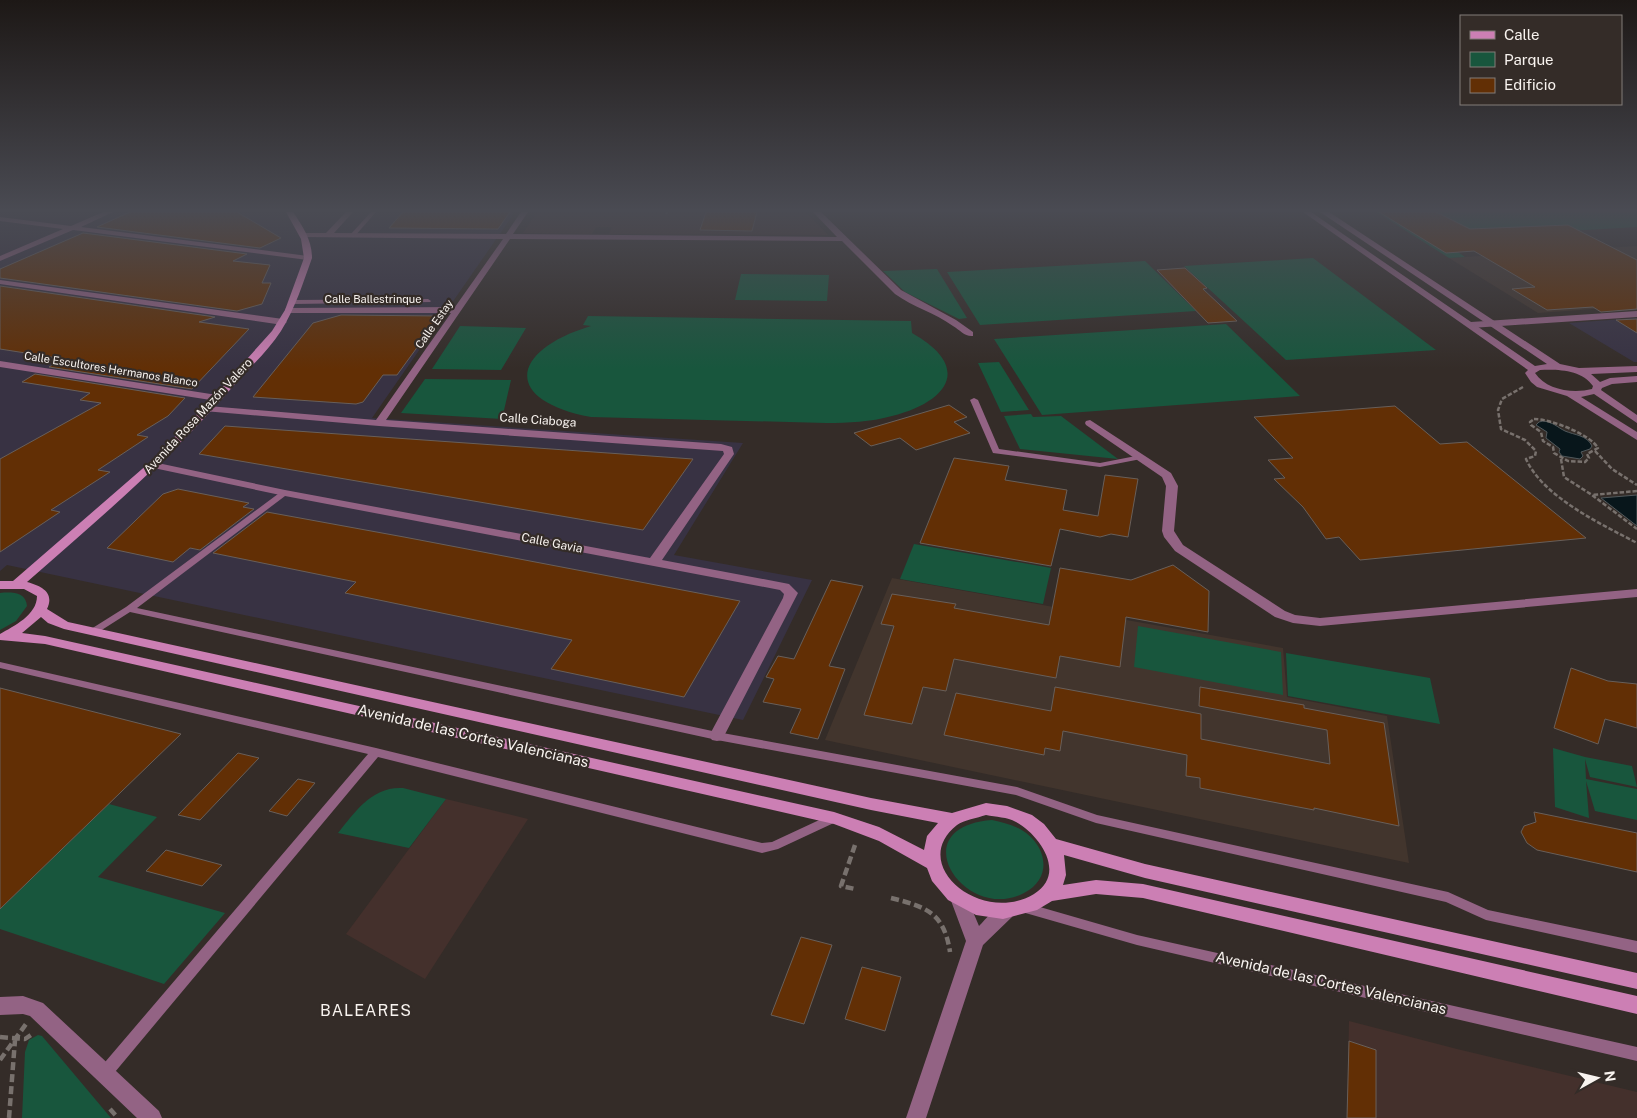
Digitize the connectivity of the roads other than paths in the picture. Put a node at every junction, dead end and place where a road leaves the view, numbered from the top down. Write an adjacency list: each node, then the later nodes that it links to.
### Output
1 (306, 264): 9 (main road, Avenida Rosa Mazón Valero)
2 (489, 264): 11 (street, Calle Estay)
3 (869, 264): 8 (street)
4 (1382, 264): 15 (street)
5 (1401, 264): 14 (street)
6 (0, 282): 13 (street)
7 (428, 301): 9 (lane)
8 (916, 304): 10 (street); 16 (street)
9 (291, 306): 11 (street, Calle Ballestrinque); 13 (main road, Avenida Rosa Mazón Valero)
10 (906, 308)
11 (458, 310): 29 (street, Calle Estay)
12 (1637, 314): 14 (street)
13 (283, 322): 25 (main road, Avenida Rosa Mazón Valero)
14 (1491, 324): 15 (street); 18 (street)
15 (1471, 325): 20 (street)
16 (970, 334)
17 (0, 364): 25 (street, Calle Escultores Hermanos Blanco)
18 (1558, 367): 20 (street); 21 (street)
19 (1637, 368): 21 (street)
20 (1533, 369): 24 (street)
21 (1574, 370): 23 (street)
22 (1637, 379): 23 (street)
23 (1597, 388): 24 (street); 28 (street)
24 (1564, 392): 31 (street)
25 (217, 398): 27 (main road, Avenida Rosa Mazón Valero)
26 (974, 400): 32 (lane)
27 (208, 409): 29 (street, Calle Ciaboga); 33 (main road, Avenida Rosa Mazón Valero)
28 (1637, 420)
29 (380, 423): 35 (street, Calle Ciaboga)
30 (1090, 423): 32 (street)
31 (1637, 437)
32 (1141, 456): 38 (street)
33 (153, 465): 34 (street, Calle Gavia); 36 (main road, Avenida Rosa Mazón Valero)
34 (285, 494): 35 (street, Calle Gavia); 39 (lane)
35 (654, 562): 44 (street, Calle Gavia)
36 (17, 584): 37 (main road); 40 (main road)
37 (0, 585)
38 (1637, 593)
39 (129, 609): 41 (lane); 44 (lane)
40 (40, 610): 41 (main road, Avenida de las Cortes Valencianas); 42 (main road)
41 (94, 631): 47 (main road, Avenida de las Cortes Valencianas)
42 (3, 638): 46 (main road, Avenida de las Cortes Valencianas)
43 (0, 665): 45 (lane)
44 (717, 736): 55 (lane)
45 (376, 752): 46 (lane); 60 (lane)
46 (834, 818): 49 (main road, Avenida de las Cortes Valencianas)
47 (950, 820): 48 (main road); 49 (main road)
48 (1053, 845): 50 (main road); 56 (main road)
49 (932, 864): 51 (main road)
50 (1048, 894): 52 (main road); 57 (main road)
51 (959, 898): 53 (main road); 54 (street)
52 (1026, 908): 53 (main road); 59 (lane, Avenida de las Cortes Valencianas)
53 (1006, 912): 54 (street)
54 (975, 941): 62 (street)
55 (1637, 947)
56 (1637, 981)
57 (1637, 1004)
58 (0, 1006): 60 (street)
59 (1637, 1054)
60 (105, 1073): 61 (street)
61 (152, 1118)
62 (916, 1118)

